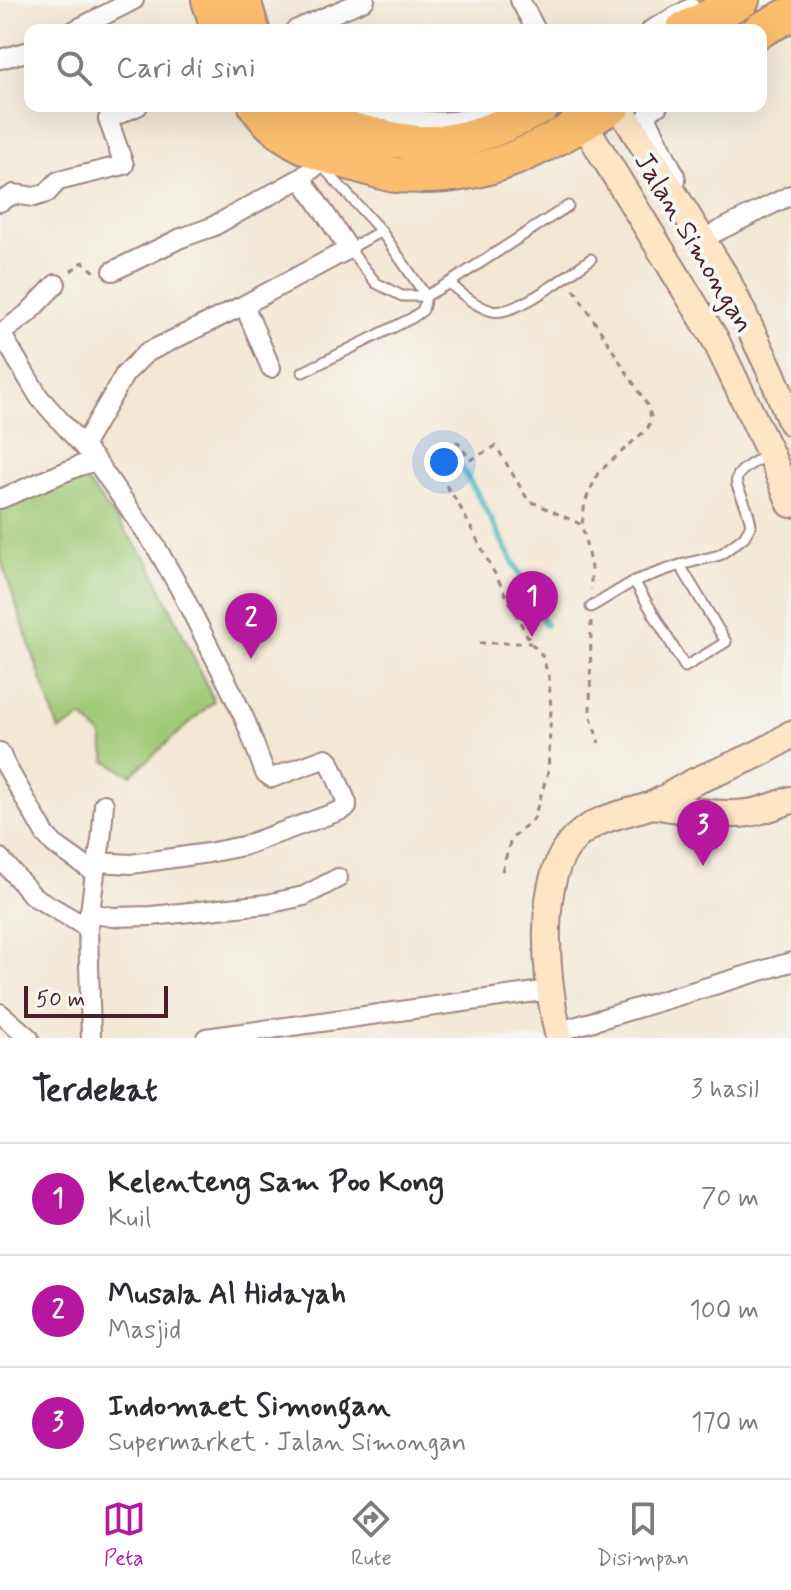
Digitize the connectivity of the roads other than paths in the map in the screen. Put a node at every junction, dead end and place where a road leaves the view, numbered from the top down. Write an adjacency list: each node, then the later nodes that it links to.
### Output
1 (134, 0): 9 (street)
2 (209, 0): 10 (highway)
3 (243, 0): 11 (highway)
4 (365, 0): 12 (street)
5 (520, 0): 13 (street)
6 (706, 0): 14 (street)
7 (742, 0): 15 (highway)
8 (791, 14): 16 (highway)
9 (87, 24)
10 (217, 24)
11 (250, 24)
12 (309, 24)
13 (533, 24)
14 (662, 24)
15 (695, 24)
16 (767, 26)
17 (791, 31): 18 (street)
18 (767, 45)
19 (24, 53): 20 (street)
20 (0, 59)
21 (124, 112): 34 (street)
22 (260, 112): 31 (highway)
23 (304, 112): 31 (highway)
24 (359, 112): 31 (street)
25 (378, 112): 26 (street)
26 (497, 112)
27 (531, 112): 31 (highway)
28 (620, 112): 32 (main road, Jalan Simongan)
29 (649, 112): 32 (street)
30 (578, 114): 31 (highway); 50 (main road, Jalan Simongan)
31 (320, 156): 36 (lane); 38 (street); 40 (street)
32 (672, 191): 37 (main road, Jalan Simongan)
33 (791, 195): 37 (street)
34 (0, 202)
35 (568, 206): 41 (lane)
36 (381, 231): 38 (lane); 43 (lane)
37 (702, 239): 48 (main road, Jalan Simongan)
38 (349, 249): 43 (lane); 44 (street)
39 (591, 259): 41 (lane)
40 (113, 271)
41 (449, 283): 43 (lane)
42 (56, 284): 45 (street)
43 (426, 296): 47 (lane)
44 (244, 305): 46 (street); 49 (street)
45 (0, 333): 49 (street)
46 (271, 368)
47 (303, 372)
48 (791, 422)
49 (83, 446): 51 (street)
50 (770, 453): 53 (main road, Jalan Simongan); 54 (lane)
51 (96, 461): 52 (street); 63 (street)
52 (0, 499)
53 (791, 504)
54 (680, 565): 55 (lane); 55 (lane)
55 (634, 581): 56 (lane)
56 (591, 607)
57 (791, 734): 61 (main road)
58 (0, 752): 63 (street)
59 (791, 800): 61 (main road)
60 (104, 804): 63 (street)
61 (652, 805): 67 (main road)
62 (0, 858): 65 (street)
63 (96, 867): 65 (street)
64 (338, 878): 65 (street)
65 (88, 921): 71 (street)
66 (791, 962): 69 (street)
67 (550, 990): 69 (main road); 72 (street)
68 (0, 1013): 70 (street)
69 (558, 1035)
70 (29, 1038)
71 (91, 1038)
72 (206, 1038)

